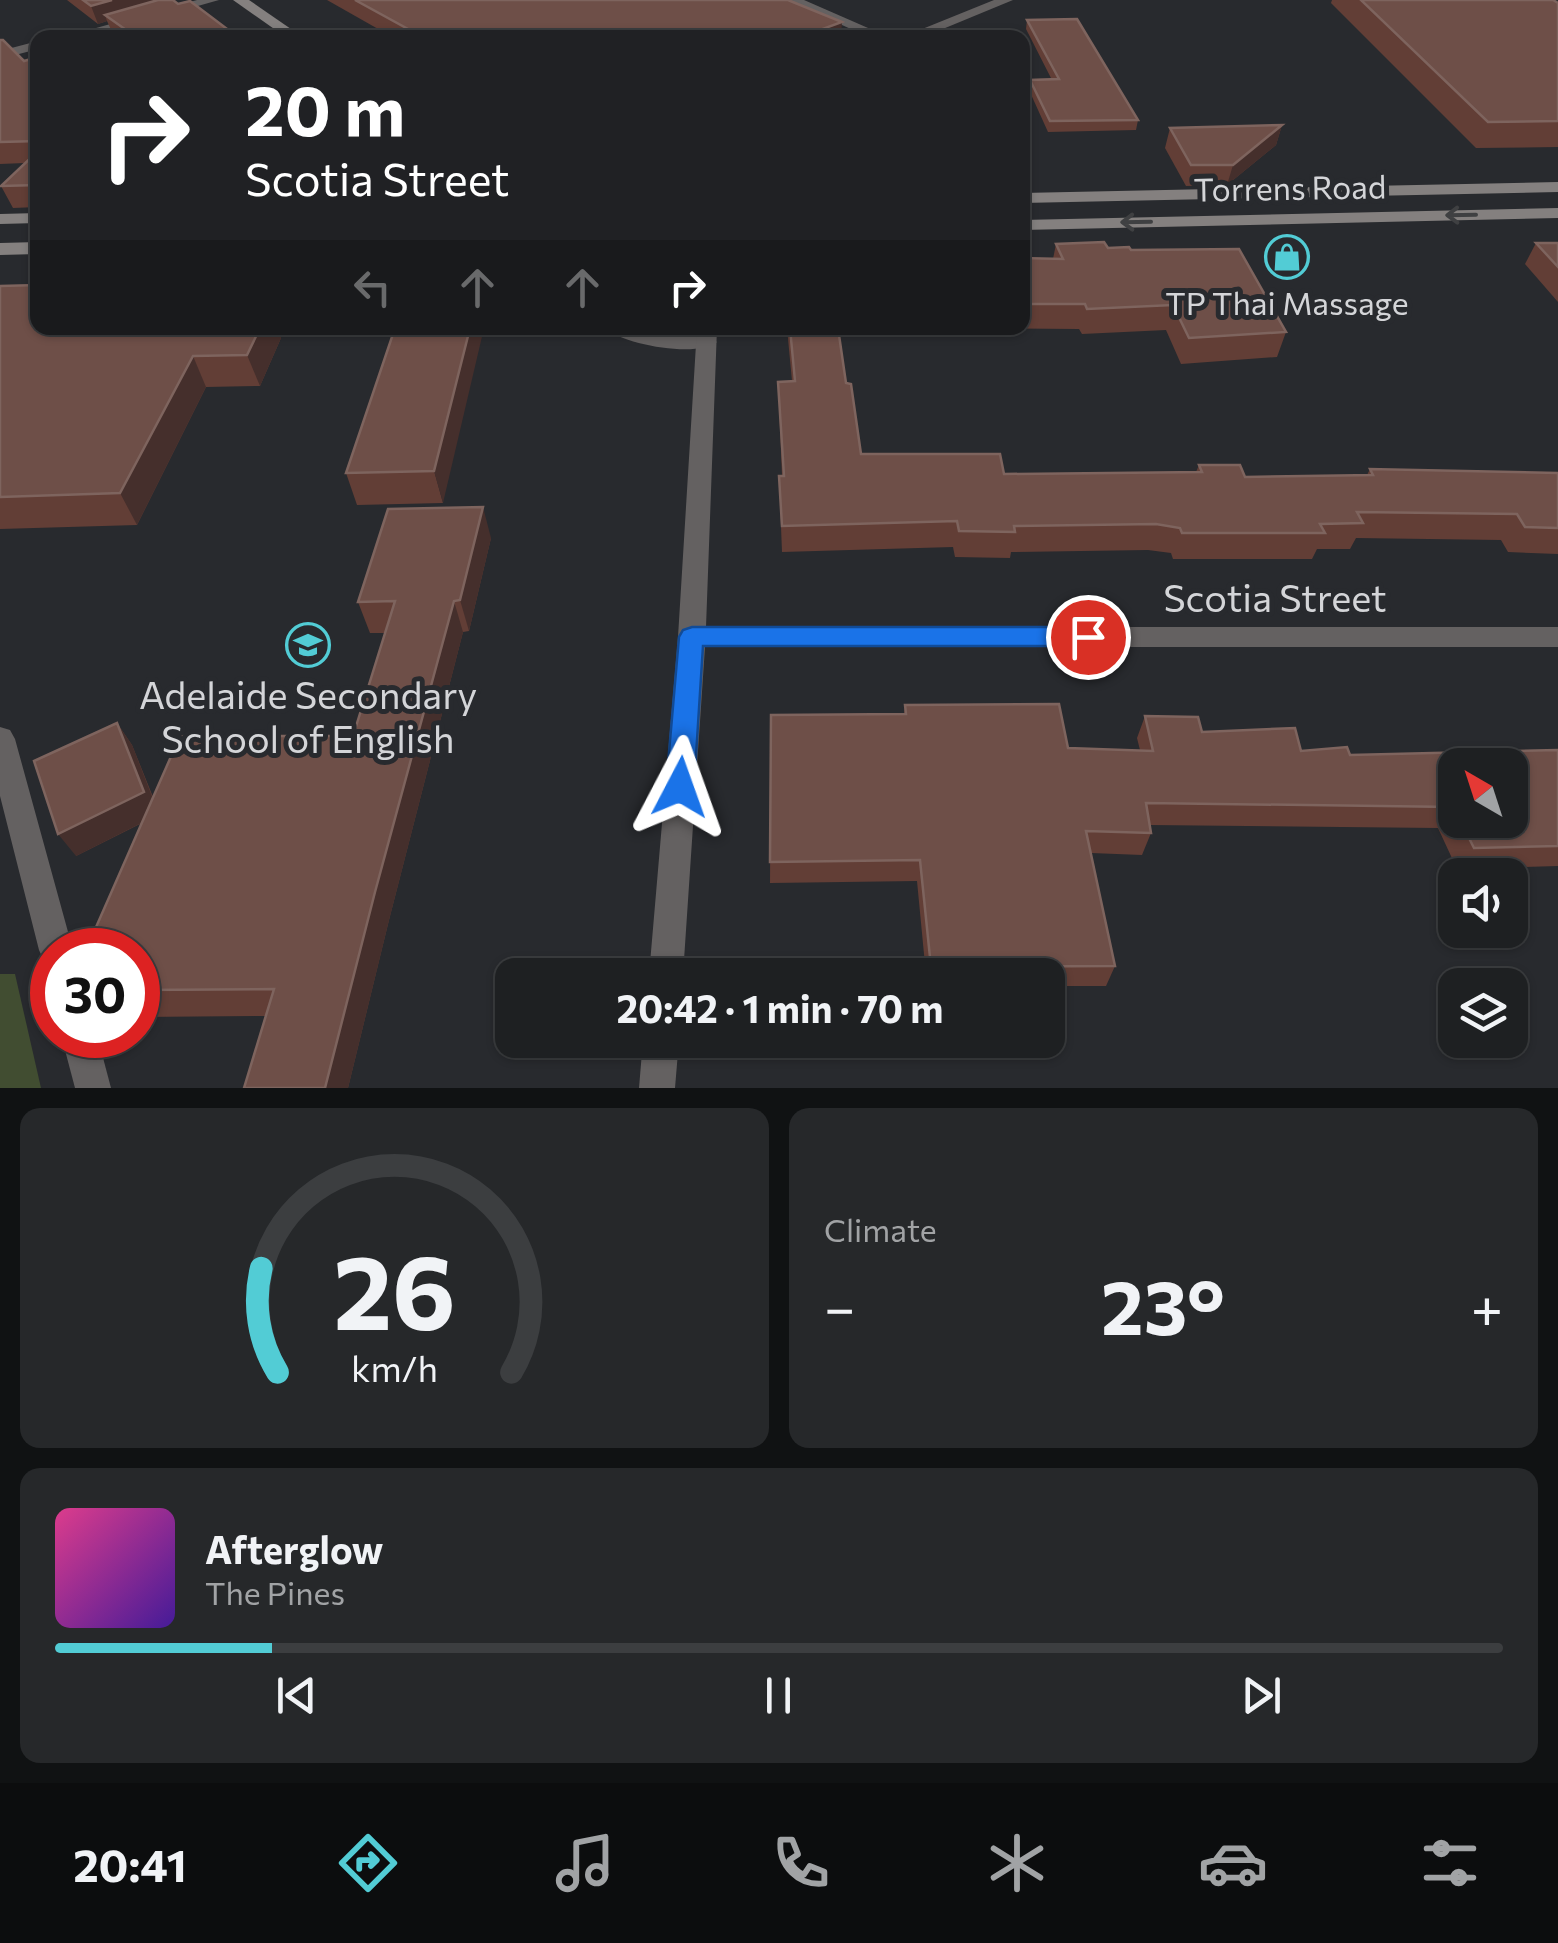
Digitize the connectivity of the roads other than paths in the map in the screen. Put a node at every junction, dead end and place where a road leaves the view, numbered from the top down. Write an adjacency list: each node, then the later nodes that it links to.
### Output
1 (212, 0): 5 (street)
2 (240, 0): 6 (main road)
3 (794, 0): 7 (street)
4 (1006, 0): 8 (street)
5 (98, 30)
6 (285, 30)
7 (865, 30)
8 (928, 30)
9 (30, 47): 10 (street)
10 (0, 55)
11 (1558, 187): 12 (main road, Torrens Road)
12 (1030, 198)
13 (1558, 213): 16 (main road, Torrens Road, one-way to 16)
14 (30, 218): 15 (main road)
15 (0, 219)
16 (1030, 224)
17 (30, 248): 18 (main road)
18 (0, 249)
19 (633, 335): 20 (street)
20 (697, 335)
21 (707, 335): 22 (street)
22 (692, 637): 23 (street, Scotia Street); 26 (street)
23 (1558, 637)
24 (0, 740): 25 (street)
25 (50, 928)
26 (667, 958)
27 (86, 1058): 29 (street)
28 (660, 1058): 30 (street)
29 (94, 1088)
30 (657, 1088)

